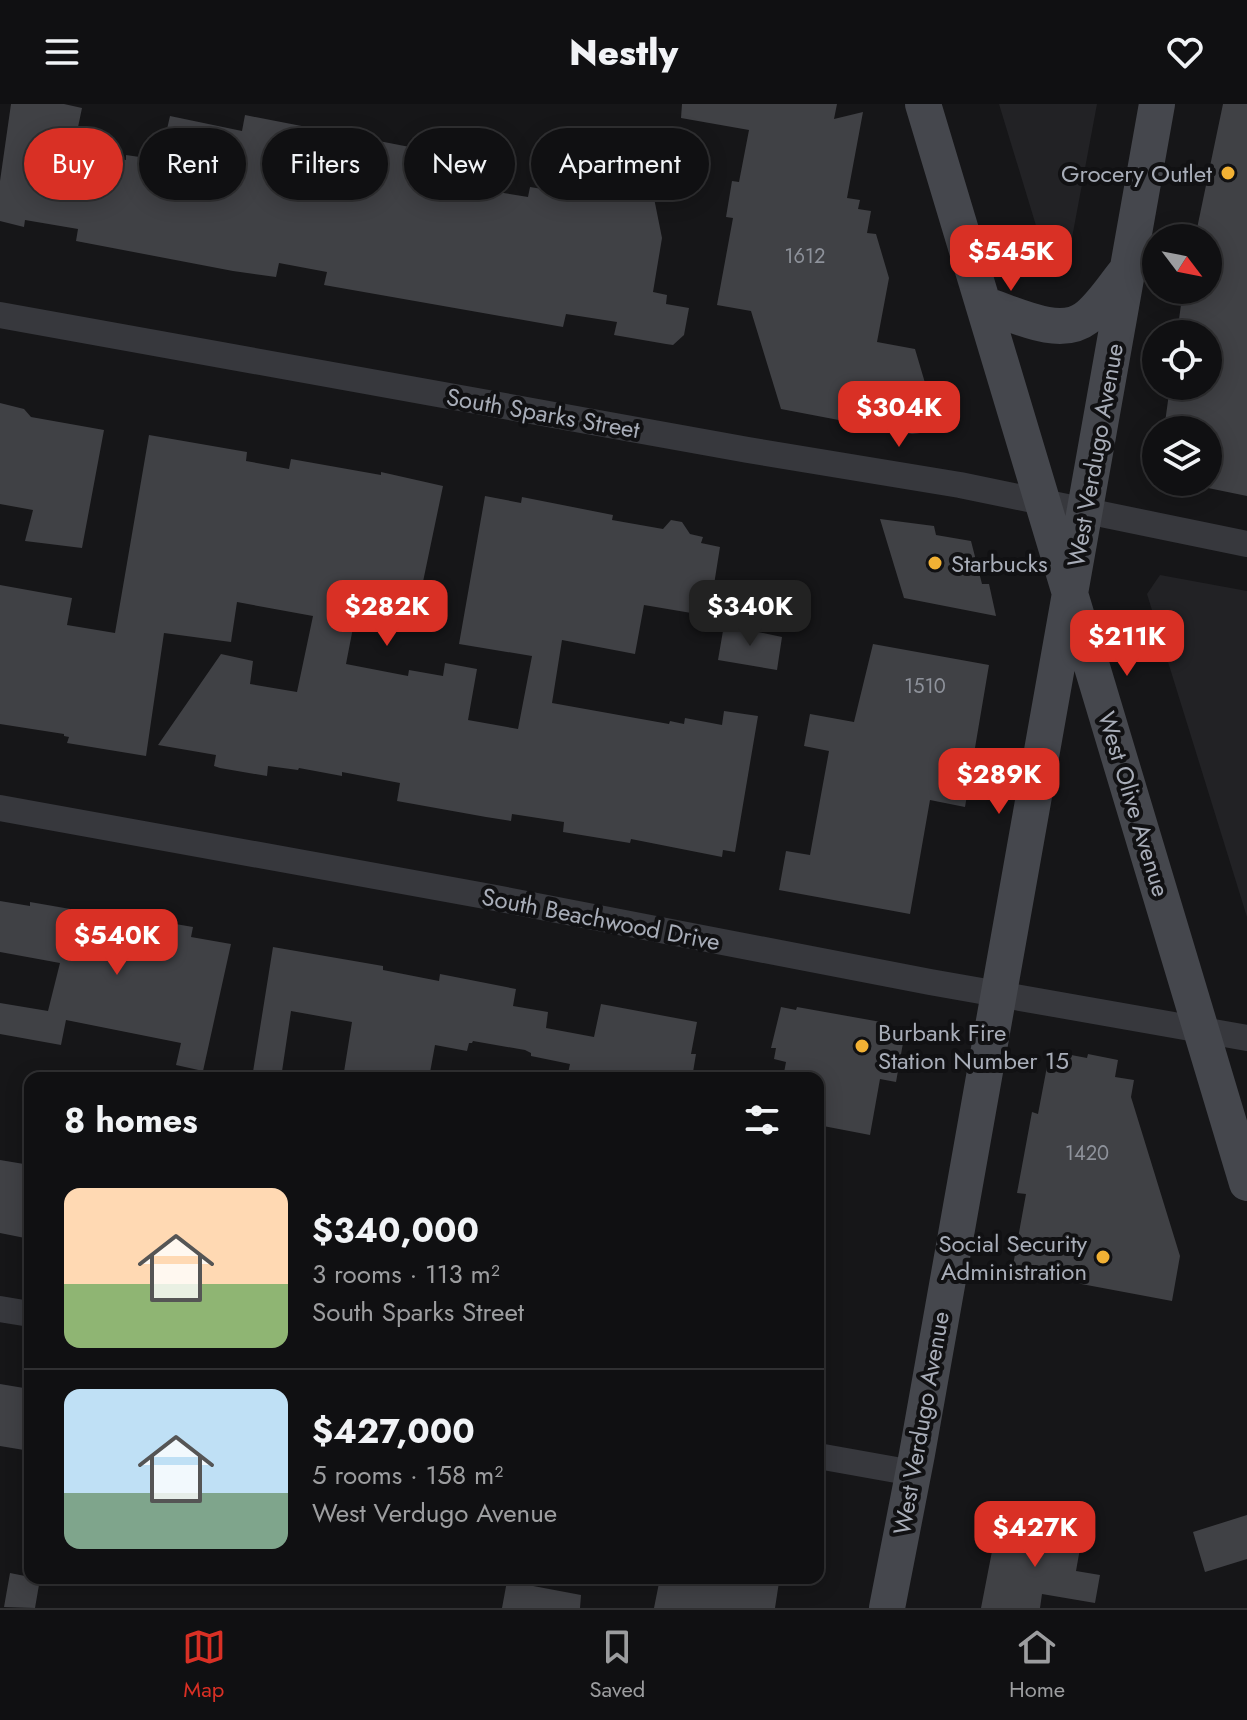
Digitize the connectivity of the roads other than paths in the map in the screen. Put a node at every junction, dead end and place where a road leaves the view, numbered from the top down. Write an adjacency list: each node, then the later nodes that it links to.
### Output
1 (923, 104): 4 (main road, West Olive Avenue)
2 (1157, 104): 3 (main road, West Verdugo Avenue)
3 (1129, 268): 4 (main road); 7 (main road, West Verdugo Avenue)
4 (983, 304): 6 (main road, West Olive Avenue)
5 (0, 315): 6 (street, South Sparks Street)
6 (1041, 501): 7 (street, South Sparks Street); 9 (main road, West Olive Avenue)
7 (1086, 511): 8 (street, South Sparks Street); 9 (main road, West Verdugo Avenue)
8 (1247, 544)
9 (1070, 592): 11 (main road, West Verdugo Avenue); 12 (main road, West Olive Avenue)
10 (0, 808): 11 (street, South Beachwood Drive)
11 (998, 995): 12 (street, South Beachwood Drive); 18 (main road, West Verdugo Avenue)
12 (1201, 1030): 13 (street, South Beachwood Drive); 14 (main road, West Olive Avenue)
13 (1247, 1038)
14 (1247, 1183)
15 (0, 1309): 16 (street)
16 (24, 1313)
17 (824, 1457): 18 (street)
18 (913, 1473): 19 (main road, West Verdugo Avenue)
19 (887, 1608)

